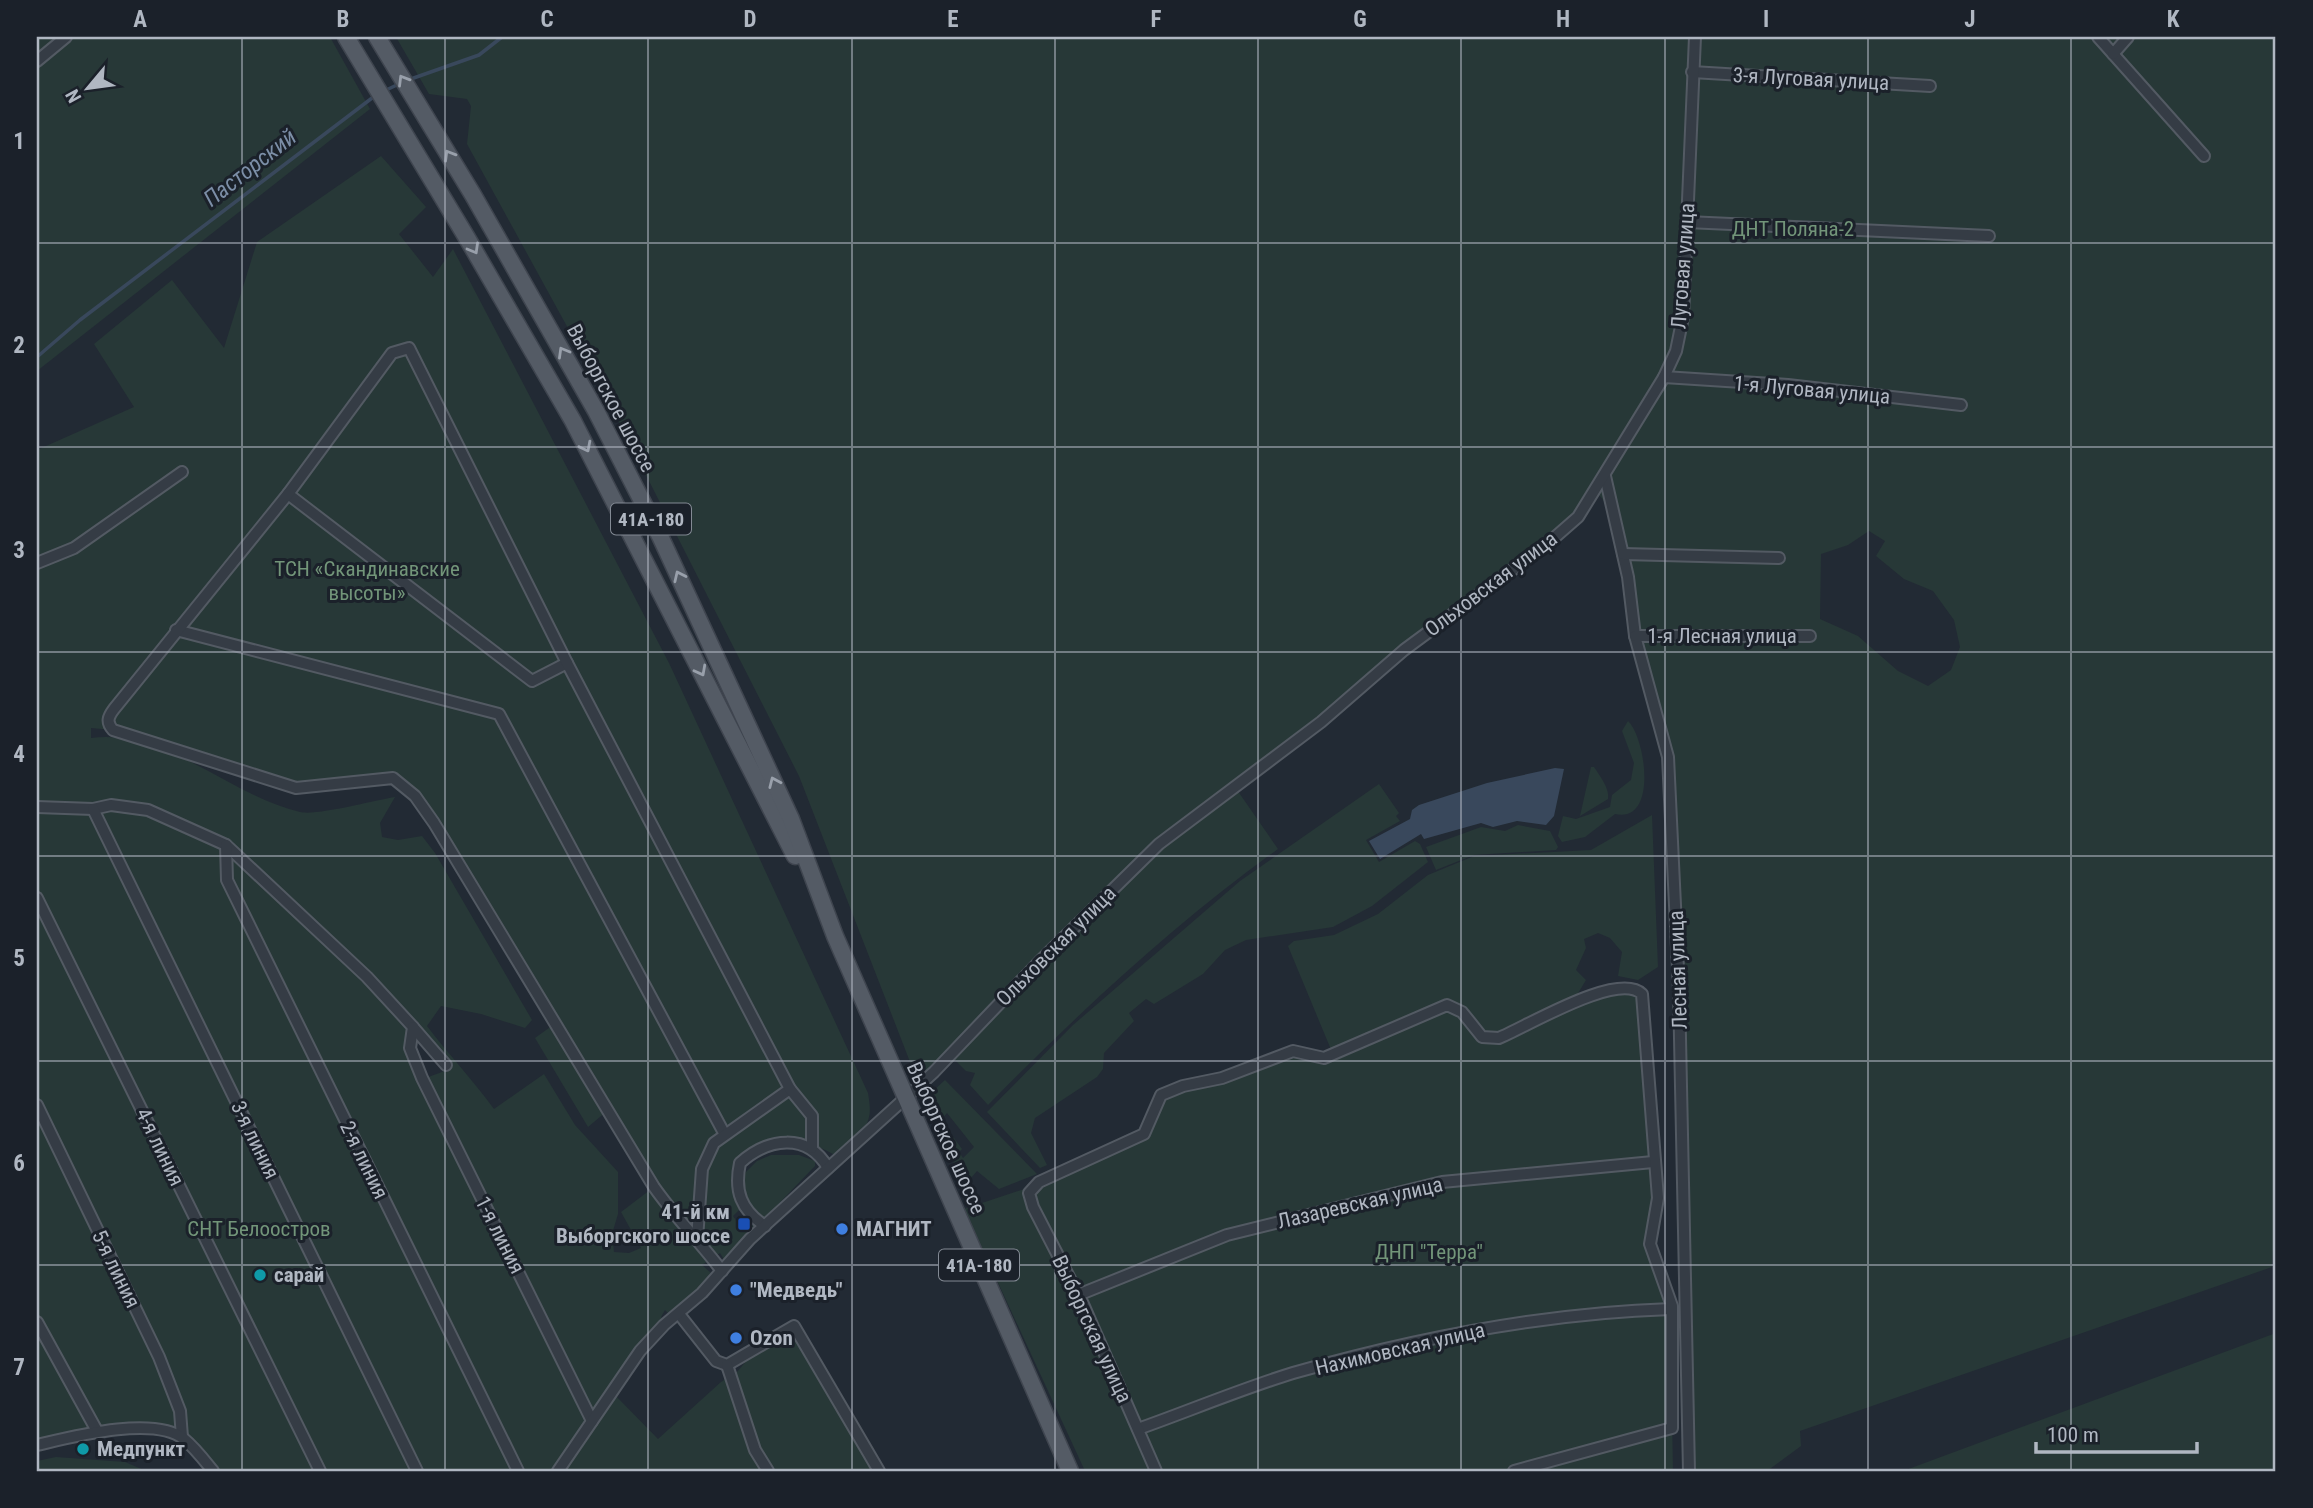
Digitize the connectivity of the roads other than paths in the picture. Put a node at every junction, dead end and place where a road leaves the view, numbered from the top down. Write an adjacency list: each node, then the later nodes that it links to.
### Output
1 (66, 37): 8 (street)
2 (346, 37): 30 (main road, Выборгское шоссе / 41А-180, one-way to 30)
3 (377, 37): 30 (main road, Выборгское шоссе / 41А-180, one-way to 3)
4 (1695, 37): 9 (street, Луговая улица)
5 (2098, 37): 7 (street)
6 (2128, 37): 7 (street)
7 (2113, 54): 11 (street)
8 (37, 61)
9 (1692, 72): 10 (street, 3-я Луговая улица); 12 (street, Луговая улица)
10 (1930, 86)
11 (2204, 156)
12 (1687, 222): 13 (street); 14 (street, Луговая улица)
13 (1989, 236)
14 (1664, 377): 15 (street, 1-я Луговая улица); 17 (street, Луговая улица)
15 (1961, 405)
16 (182, 472): 21 (street)
17 (1605, 476): 19 (street, Лесная улица); 34 (street, Ольховская улица)
18 (288, 494): 22 (street); 25 (street); 25 (street)
19 (1623, 554): 20 (street); 23 (street, Лесная улица)
20 (1779, 558)
21 (37, 563)
22 (176, 630): 36 (street); 41 (street)
23 (1634, 636): 24 (street, 1-я Лесная улица); 63 (street, Лесная улица)
24 (1810, 636)
25 (567, 663): 33 (street)
26 (37, 807): 27 (street)
27 (93, 809): 28 (street); 55 (street, 3-я линия)
28 (226, 845): 31 (street); 56 (street, 2-я линия)
29 (37, 898): 54 (street, 4-я линия)
30 (835, 936): 34 (main road, Выборгское шоссе / 41А-180)
31 (413, 1027): 32 (street); 48 (street, 1-я линия)
32 (446, 1065)
33 (790, 1089): 36 (street); 37 (street)
34 (906, 1098): 39 (street, Ольховская улица); 60 (main road, Выборгское шоссе / 41А-180)
35 (37, 1105): 51 (street, 5-я линия)
36 (724, 1133): 41 (street)
37 (812, 1148): 39 (street); 40 (street)
38 (1653, 1162): 43 (street, Лазаревская улица); 43 (street, Выборгская улица); 44 (street)
39 (828, 1168): 40 (street, Ольховская улица)
40 (765, 1226): 42 (street, Ольховская улица)
41 (697, 1239): 42 (street)
42 (722, 1271): 45 (street, Ольховская улица)
43 (1078, 1294): 49 (street, Выборгская улица)
44 (1671, 1309): 49 (street, Нахимовская улица); 62 (street)
45 (679, 1314): 47 (street); 48 (street, Ольховская улица)
46 (37, 1322): 50 (street)
47 (727, 1365): 58 (street); 59 (street)
48 (592, 1421): 57 (street, Ольховская улица)
49 (1138, 1429): 61 (street, Выборгская улица)
50 (97, 1431): 51 (street); 52 (street)
51 (182, 1437): 53 (street)
52 (37, 1445)
53 (213, 1471)
54 (320, 1471)
55 (416, 1471)
56 (518, 1471)
57 (558, 1471)
58 (768, 1471)
59 (880, 1471)
60 (1070, 1471)
61 (1156, 1471)
62 (1514, 1471)
63 (1689, 1471)

